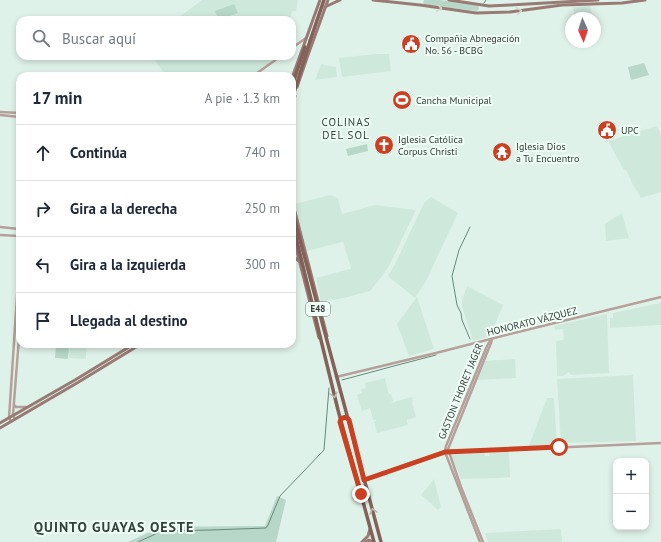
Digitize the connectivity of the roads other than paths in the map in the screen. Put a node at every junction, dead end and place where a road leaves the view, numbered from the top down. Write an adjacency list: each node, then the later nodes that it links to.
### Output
1 (322, 0): 10 (main road); 11 (main road, bridge)
2 (328, 0): 9 (main road)
3 (340, 0): 9 (main road)
4 (373, 0): 8 (main road, one-way to 8)
5 (449, 0): 6 (main road)
6 (453, 0): 7 (main road)
7 (598, 0)
8 (644, 0)
9 (324, 9): 10 (main road); 15 (main road)
10 (316, 10): 11 (main road)
11 (308, 39): 12 (street); 13 (main road); 14 (main road); 16 (main road)
12 (296, 46)
13 (308, 48): 15 (main road); 20 (main road)
14 (304, 52): 16 (main road); 20 (main road)
15 (308, 55): 19 (main road)
16 (299, 56): 18 (main road)
17 (275, 60): 21 (street)
18 (298, 62): 20 (main road); 22 (main road)
19 (305, 62): 20 (main road); 25 (main road)
20 (300, 67): 23 (main road); 24 (main road)
21 (259, 72)
22 (294, 72)
23 (296, 76)
24 (296, 83)
25 (296, 92)
26 (0, 112): 27 (street)
27 (16, 113)
28 (0, 116): 29 (street)
29 (16, 117)
30 (296, 220): 43 (main road, E48)
31 (0, 227): 33 (street)
32 (296, 228): 38 (main road, E48)
33 (16, 229)
34 (0, 235): 35 (street)
35 (16, 236)
36 (296, 236): 38 (main road, E48)
37 (296, 241): 38 (main road)
38 (299, 247): 39 (main road); 41 (main road, E48); 42 (main road, E48); 48 (main road, E48)
39 (296, 249)
40 (296, 259): 41 (main road)
41 (299, 261): 48 (main road, E48)
42 (307, 264): 43 (main road); 44 (main road, E48)
43 (311, 272): 44 (main road); 52 (main road, E48)
44 (311, 282): 52 (main road, E48)
45 (661, 298): 47 (street, HONORATO VÁZQUEZ)
46 (16, 317): 59 (street)
47 (492, 338): 53 (street, HONORATO VÁZQUEZ); 65 (street, GASTON THORET JAGER)
48 (322, 345): 57 (main road, E48, one-way to 57)
49 (18, 348): 54 (street)
50 (127, 348): 55 (main road)
51 (135, 348): 58 (main road)
52 (332, 361): 53 (main road, E48)
53 (336, 377): 56 (main road, E48)
54 (14, 405): 55 (street); 58 (street)
55 (30, 406): 58 (main road)
56 (346, 408): 57 (main road); 60 (main road, E48)
57 (338, 410): 61 (main road, E48)
58 (14, 417): 59 (main road)
59 (10, 420): 62 (main road); 63 (main road)
60 (349, 420): 61 (main road); 66 (main road, E48)
61 (340, 422): 67 (main road, E48)
62 (0, 424)
63 (0, 428)
64 (661, 442): 65 (street)
65 (447, 452): 66 (street); 72 (street, GASTON THORET JAGER)
66 (364, 480): 71 (main road, E48, one-way to 66)
67 (370, 527): 68 (main road); 70 (main road, E48)
68 (362, 542)
69 (366, 542): 70 (main road)
70 (373, 542)
71 (382, 542)
72 (482, 542)

